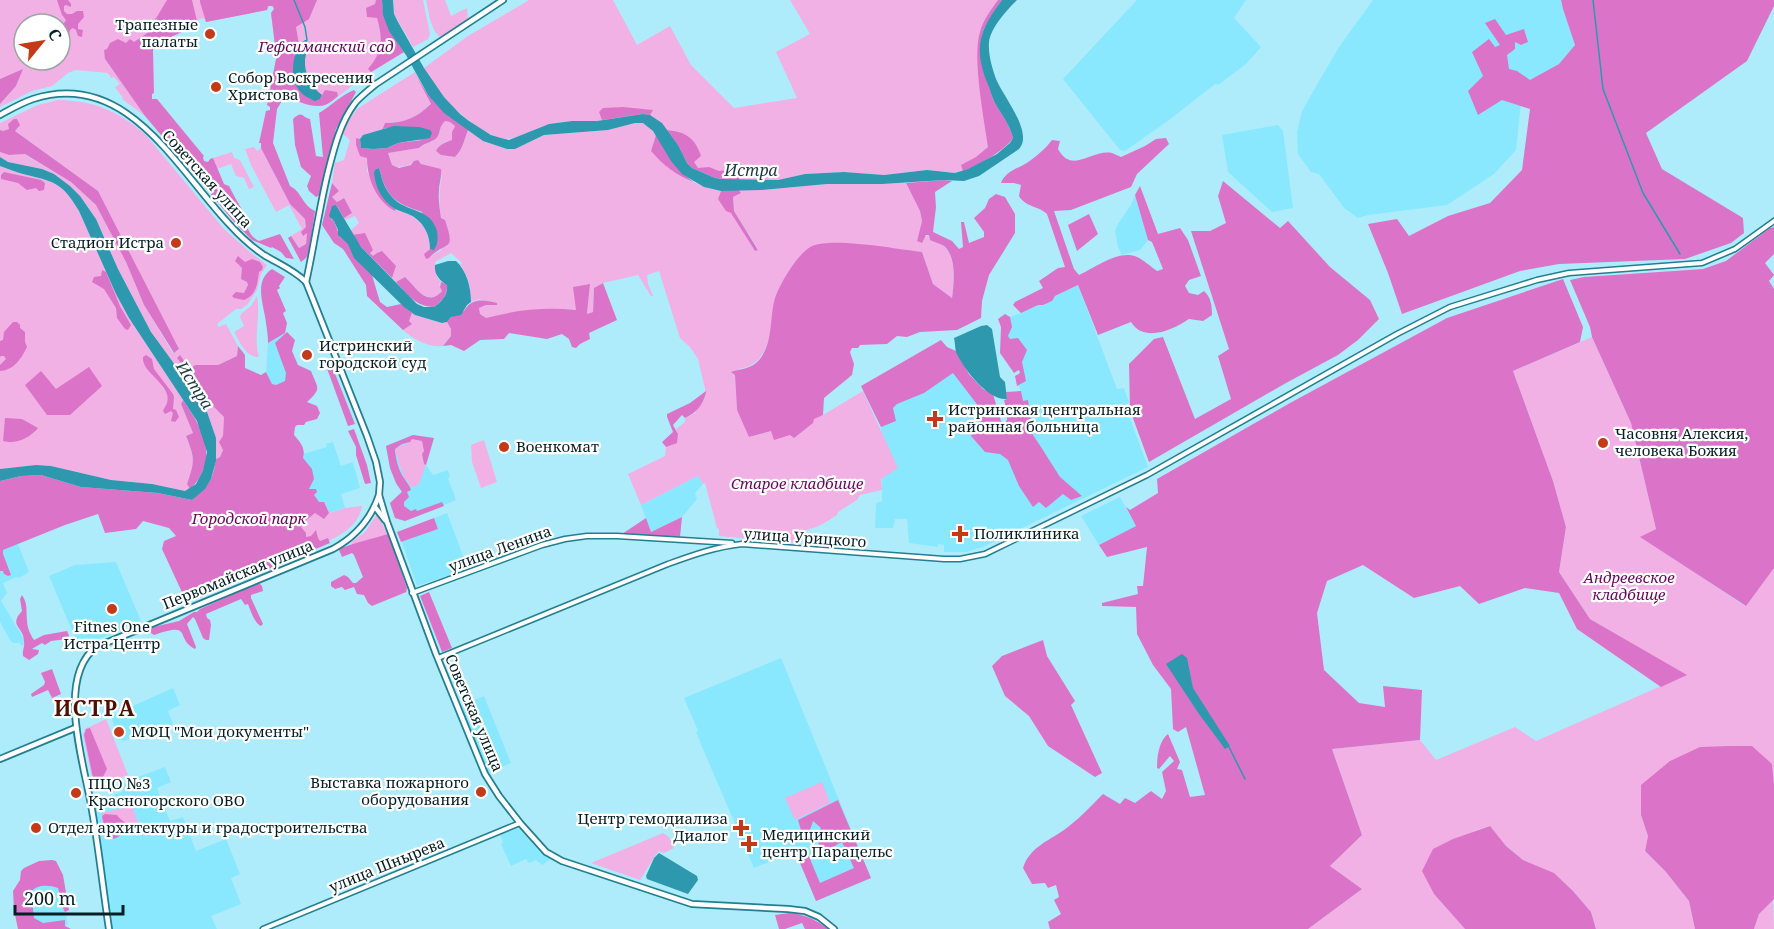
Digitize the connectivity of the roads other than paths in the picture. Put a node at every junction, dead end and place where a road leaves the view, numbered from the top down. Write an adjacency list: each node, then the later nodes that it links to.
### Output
1 (503, 0): 4 (main road)
2 (0, 115): 4 (main road, Советская улица)
3 (1774, 221): 9 (street, улица Урицкого)
4 (306, 282): 5 (main road, Советская улица)
5 (379, 495): 6 (main road, Первомайская улица); 7 (main road, Советская улица)
6 (375, 507): 7 (main road, Советская улица); 13 (main road, Первомайская улица)
7 (387, 522): 11 (main road, Советская улица)
8 (706, 542): 9 (street, улица Ленина); 10 (street); 11 (street, улица Ленина)
9 (742, 544): 10 (street, улица Урицкого)
10 (704, 551): 12 (street, улица Урицкого)
11 (412, 593): 12 (main road, Советская улица)
12 (438, 658): 15 (main road, Советская улица)
13 (75, 728): 14 (main road); 16 (main road)
14 (0, 759)
15 (520, 823): 17 (street, улица Шнырева); 18 (main road, Советская улица)
16 (109, 929)
17 (263, 929)
18 (834, 929)

